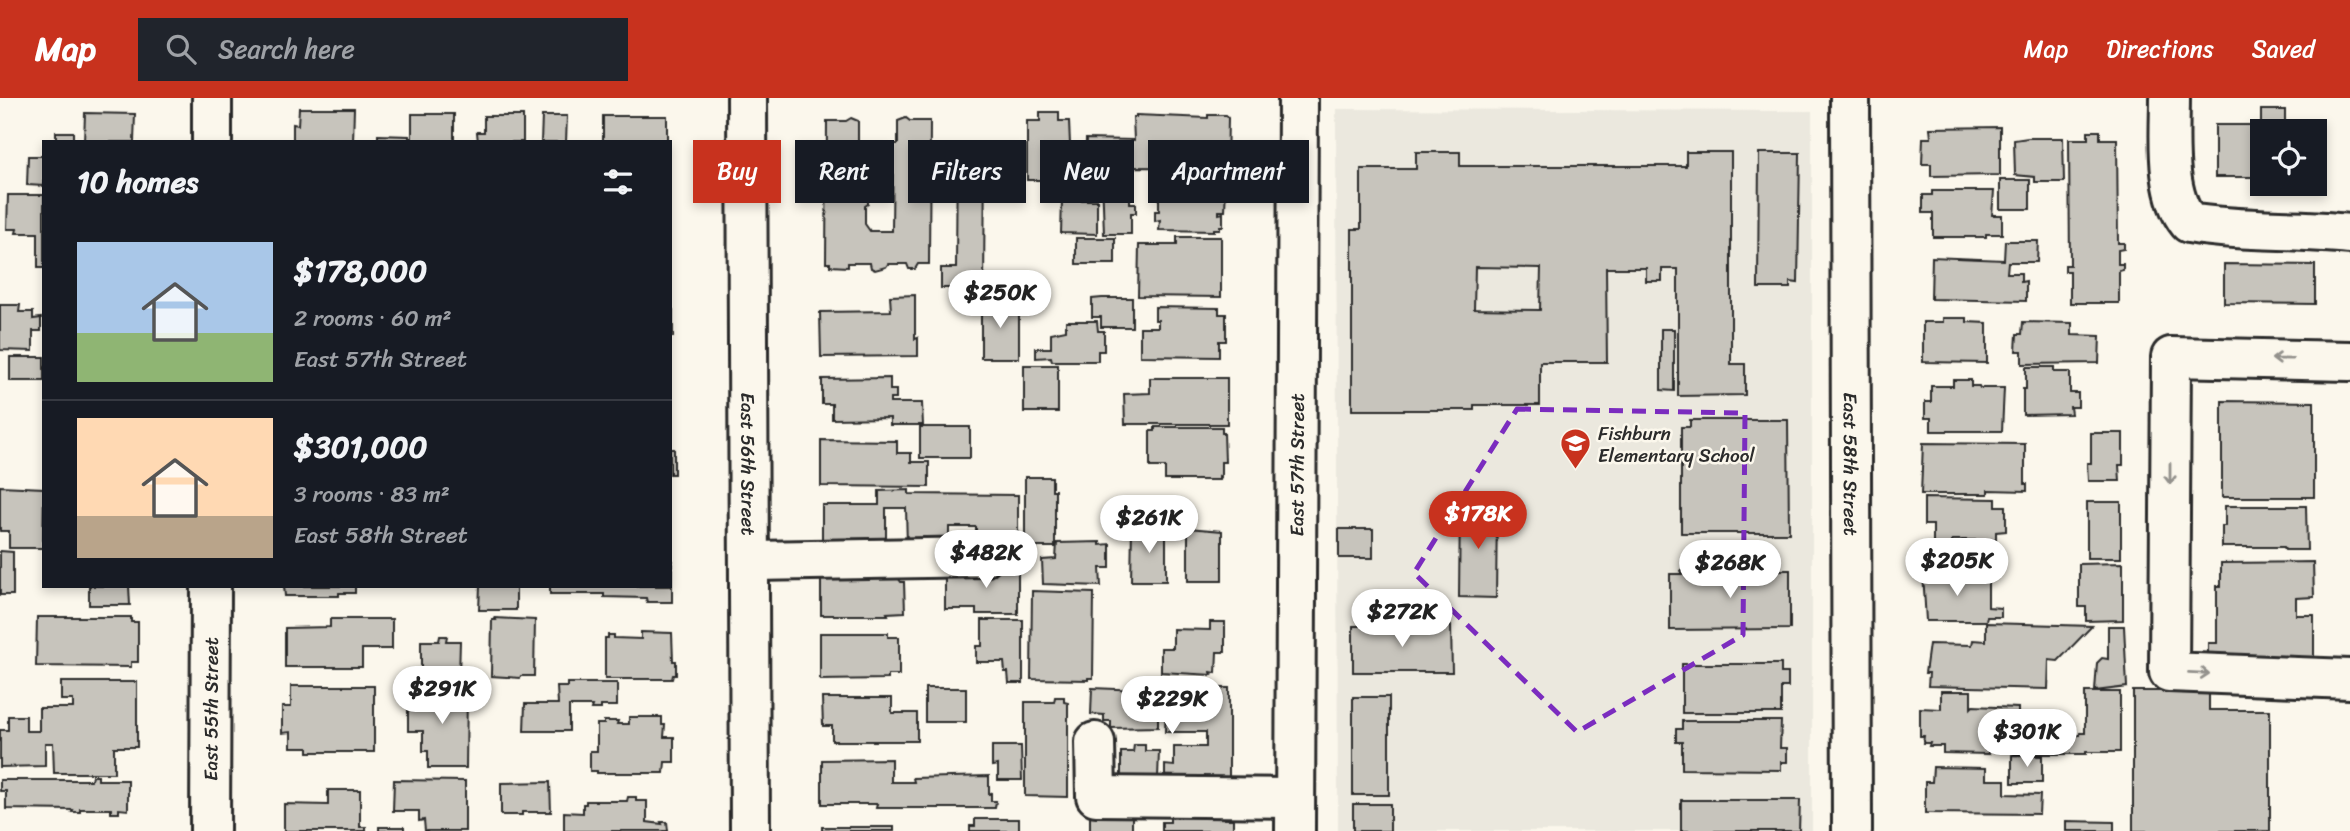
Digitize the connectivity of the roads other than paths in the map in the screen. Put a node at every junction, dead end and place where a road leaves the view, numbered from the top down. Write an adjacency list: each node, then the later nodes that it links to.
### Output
1 (212, 98): 6 (street)
2 (747, 98): 10 (street, East 56th Street)
3 (1298, 98): 14 (street, East 57th Street)
4 (1850, 98): 17 (street, East 58th Street)
5 (2171, 98): 7 (street)
6 (212, 140)
7 (2350, 234)
8 (2350, 361): 12 (street, one-way to 12)
9 (983, 557): 10 (street)
10 (749, 561): 16 (street, East 56th Street)
11 (211, 588): 15 (street, East 55th Street)
12 (2350, 679)
13 (1095, 742): 14 (street)
14 (1295, 815)
15 (210, 831)
16 (750, 831)
17 (1852, 831)

